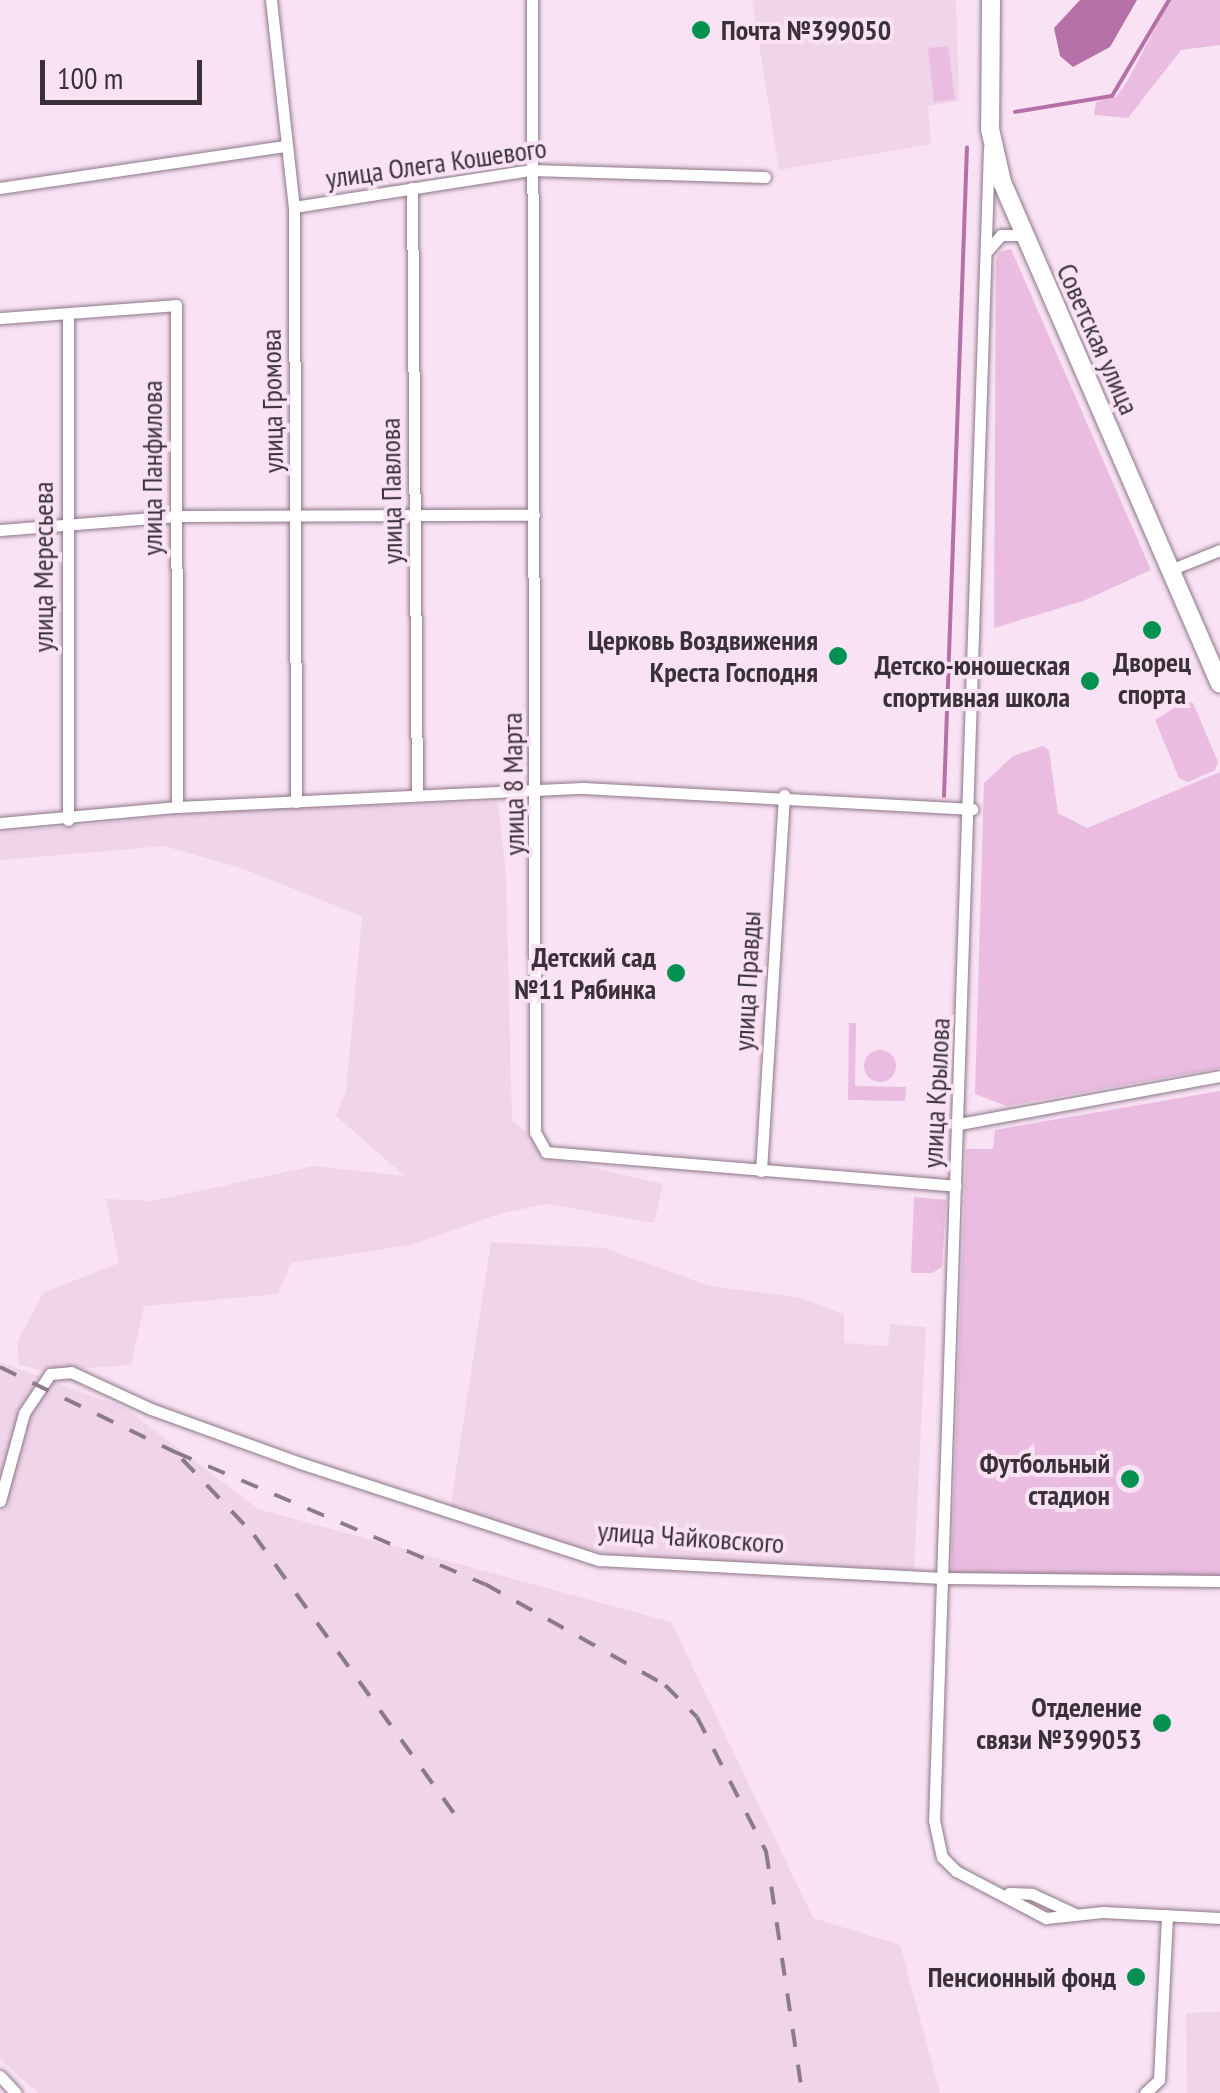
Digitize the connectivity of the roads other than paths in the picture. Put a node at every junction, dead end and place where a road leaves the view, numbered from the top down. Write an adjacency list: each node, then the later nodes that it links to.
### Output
1 (270, 0): 5 (street, улица Громова)
2 (532, 0): 6 (street, улица 8 Марта)
3 (992, 0): 4 (main road, Советская улица)
4 (990, 128): 11 (main road, Советская улица); 12 (street, улица Крылова)
5 (286, 146): 8 (street, улица Олега Кошевого); 10 (street, улица Громова)
6 (531, 170): 7 (street, улица Олега Кошевого); 9 (street, улица Олега Кошевого); 15 (street, улица 8 Марта)
7 (765, 177)
8 (0, 188)
9 (412, 188): 10 (street, улица Олега Кошевого); 18 (street, улица Павлова)
10 (294, 208): 17 (street, улица Громова)
11 (1022, 235): 12 (street); 22 (main road, Советская улица)
12 (986, 254): 29 (street, улица Крылова)
13 (68, 314): 14 (street, улица Панфилова); 16 (street, улица Панфилова); 19 (street, улица Мересьева)
14 (0, 318)
15 (534, 515): 18 (street); 24 (street, улица 8 Марта)
16 (177, 516): 17 (street); 19 (street); 28 (street, улица Панфилова)
17 (298, 516): 18 (street); 27 (street, улица Громова)
18 (417, 518): 25 (street, улица Павлова)
19 (67, 526): 20 (street); 30 (street, улица Мересьева)
20 (0, 530)
21 (1220, 550): 22 (street)
22 (1170, 570): 23 (main road, Советская улица)
23 (1220, 684)
24 (539, 789): 25 (street); 26 (street); 34 (street, улица 8 Марта)
25 (417, 794): 27 (street)
26 (784, 795): 29 (street); 34 (street, улица Правды)
27 (296, 802): 28 (street)
28 (177, 808): 30 (street)
29 (972, 809): 33 (street, улица Крылова)
30 (68, 820): 31 (street)
31 (0, 823)
32 (1220, 1076): 33 (street)
33 (959, 1124): 35 (street, улица Крылова)
34 (761, 1170): 35 (street, улица 8 Марта)
35 (956, 1186): 37 (street, улица Крылова)
36 (0, 1501): 37 (street, улица Чайковского)
37 (943, 1578): 38 (street, улица Чайковского); 39 (street, улица Крылова)
38 (1220, 1582)
39 (1009, 1893): 40 (street); 40 (street)
40 (1075, 1914): 41 (street)
41 (1167, 1915): 42 (street); 45 (street)
42 (1220, 1918)
43 (0, 2076): 44 (street)
44 (16, 2090)
45 (1145, 2093)

